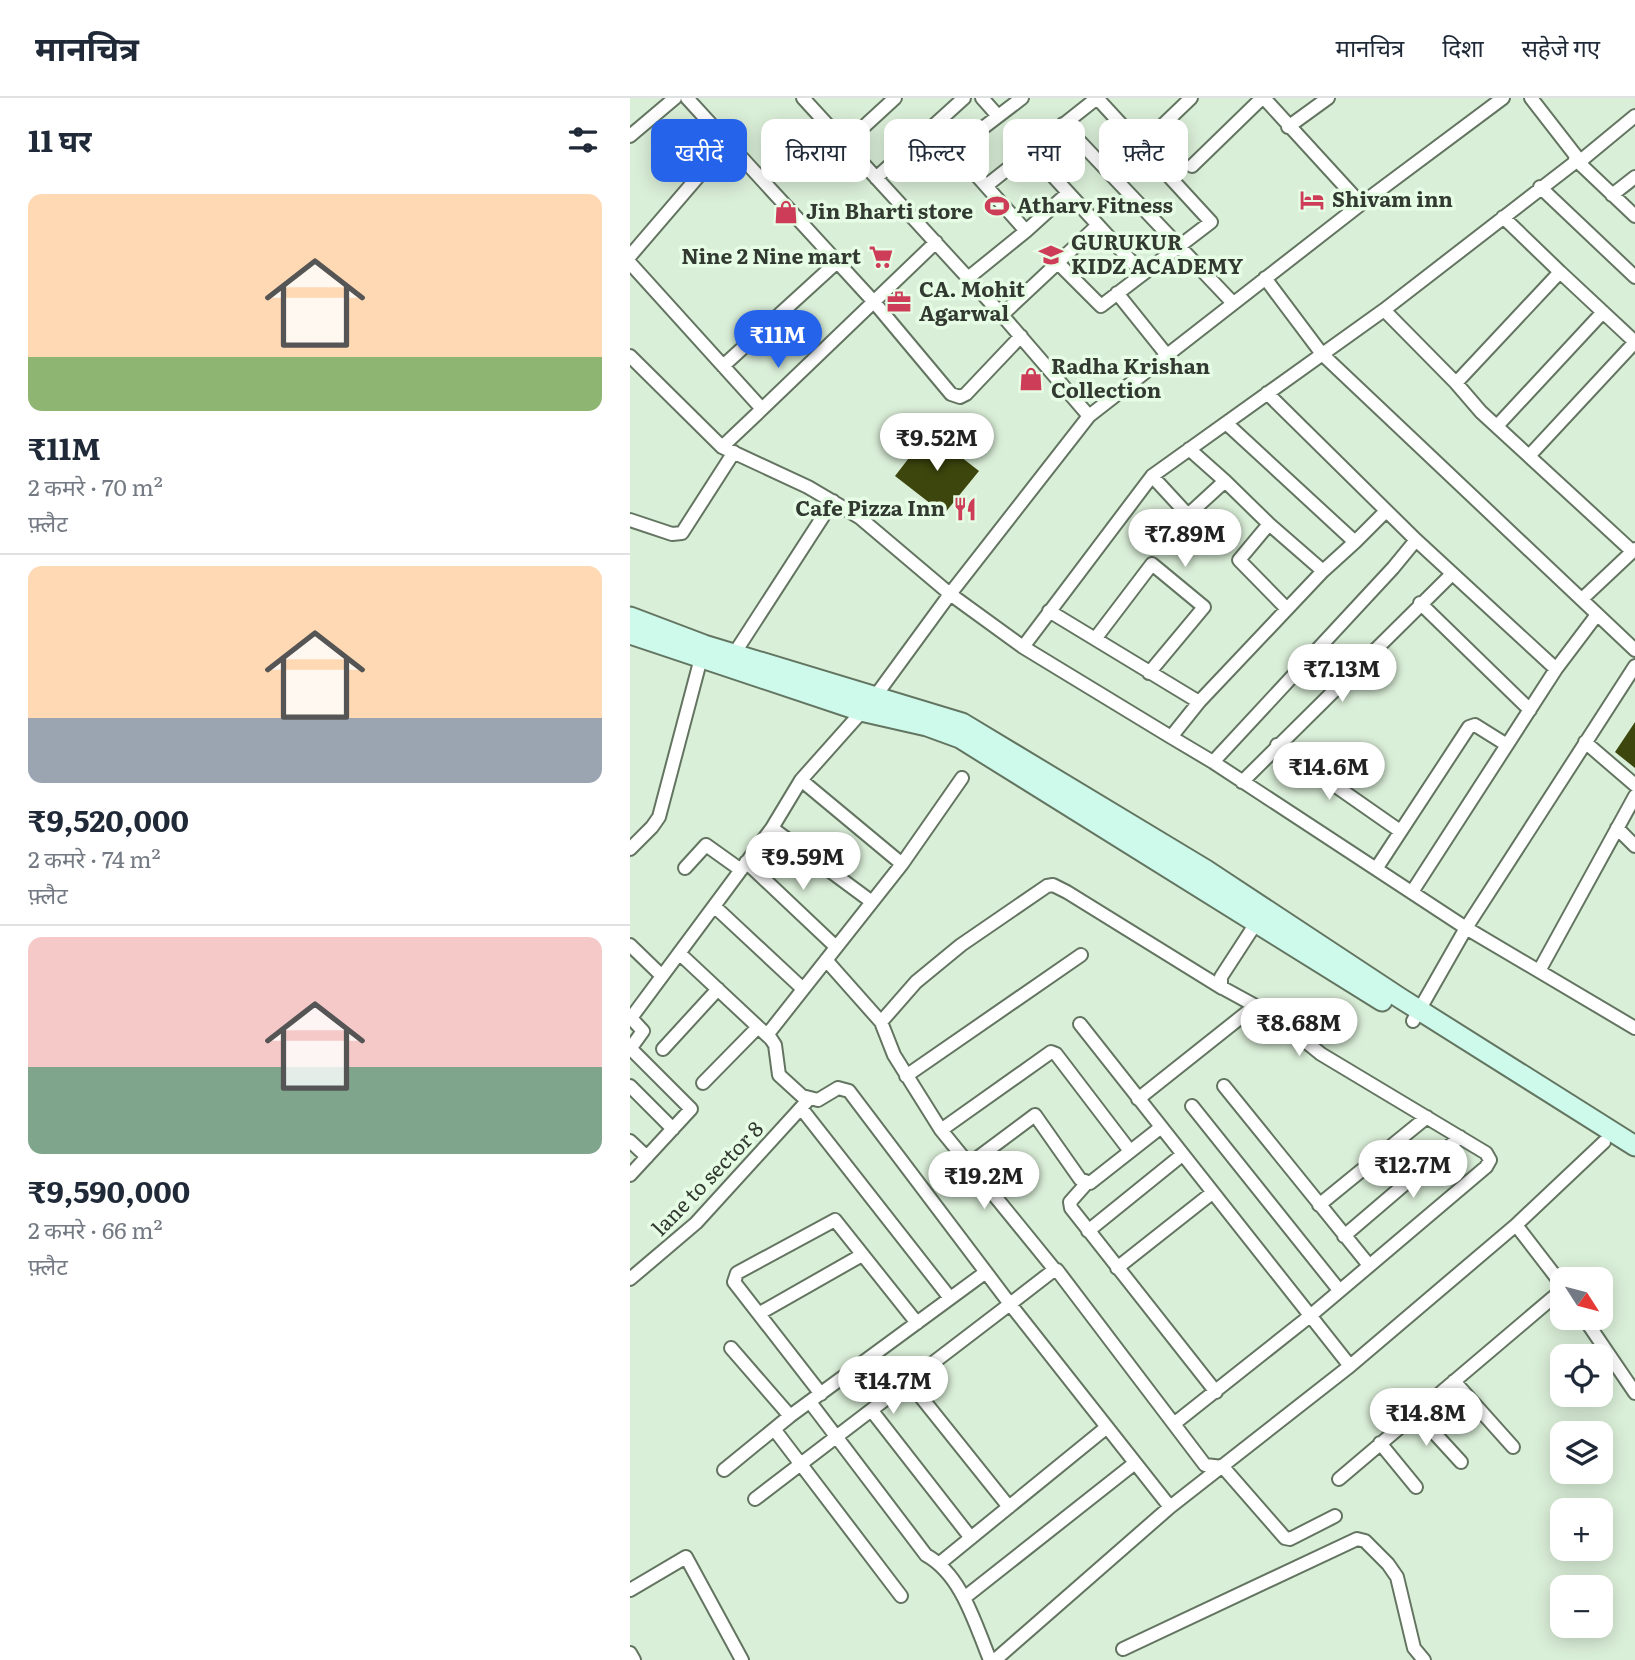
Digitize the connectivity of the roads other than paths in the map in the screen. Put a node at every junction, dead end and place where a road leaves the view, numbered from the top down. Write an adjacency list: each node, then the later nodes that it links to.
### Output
1 (675, 98): 23 (street)
2 (687, 98): 16 (street)
3 (803, 98): 17 (street)
4 (895, 98): 21 (street)
5 (964, 98): 30 (street)
6 (982, 98): 14 (street)
7 (1022, 98): 14 (street)
8 (1097, 98): 18 (street); 19 (street)
9 (1191, 98): 20 (street)
10 (1263, 98): 22 (street); 27 (street)
11 (1328, 98): 22 (street)
12 (1503, 98): 39 (street)
13 (1531, 98): 25 (street)
14 (998, 116): 35 (street)
15 (1635, 116): 25 (street)
16 (706, 119)
17 (822, 119)
18 (1070, 119)
19 (1116, 119)
20 (1169, 119)
21 (870, 121)
22 (1288, 127): 39 (street)
23 (630, 136)
24 (1085, 148): 45 (street)
25 (1577, 162): 36 (street); 38 (street)
26 (747, 165): 47 (street)
27 (1192, 166)
28 (870, 171): 30 (street)
29 (1003, 172): 35 (street)
30 (876, 177): 44 (street)
31 (1635, 177): 38 (street)
32 (694, 182): 46 (street)
33 (1059, 182): 37 (street)
34 (1175, 182): 45 (street)
35 (986, 186): 43 (street)
36 (1540, 187): 41 (street); 52 (street)
37 (1069, 193): 42 (street); 43 (street)
38 (1612, 195): 40 (street)
39 (1361, 204): 54 (street)
40 (1635, 216)
41 (1503, 217): 50 (street); 58 (street)
42 (1098, 225): 49 (street); 51 (street)
43 (1026, 231): 53 (street)
44 (936, 242): 53 (street); 56 (street)
45 (1178, 247): 51 (street); 57 (street)
46 (630, 256)
47 (837, 262): 56 (street); 66 (street)
48 (630, 263): 66 (street)
49 (1058, 263): 55 (street); 60 (street)
50 (1560, 272): 59 (street); 67 (street)
51 (1142, 273): 55 (street)
52 (1635, 277)
53 (968, 278): 60 (street)
54 (1265, 278): 57 (street); 64 (street)
55 (1117, 293): 63 (street)
56 (874, 302): 61 (street); 69 (street)
57 (1233, 303): 63 (street)
58 (1384, 310): 64 (street); 67 (street)
59 (1603, 312): 62 (street); 72 (street)
60 (1002, 315): 61 (street)
61 (1021, 336): 70 (street)
62 (1635, 342): 75 (street)
63 (1166, 354): 70 (street)
64 (1322, 354): 68 (street); 88 (street)
65 (630, 356): 74 (street)
66 (723, 366): 69 (street)
67 (1456, 383): 72 (street)
68 (1268, 393): 71 (street); 79 (street)
69 (762, 409): 74 (street)
70 (1089, 415): 87 (street)
71 (1226, 423): 73 (street); 83 (street)
72 (1497, 426): 75 (street)
73 (1189, 449): 76 (street); 77 (street)
74 (728, 450): 78 (street); 80 (street)
75 (1529, 456): 84 (street)
76 (1152, 476): 77 (street); 91 (street)
77 (1225, 481): 81 (street)
78 (833, 501): 87 (street); 98 (street)
79 (1386, 511): 82 (street); 83 (street)
80 (630, 520)
81 (1269, 524): 85 (street); 90 (street)
82 (1416, 540): 86 (street); 110 (street)
83 (1355, 542): 85 (street)
84 (1634, 550): 88 (street)
85 (1323, 571): 90 (street)
86 (1452, 574): 89 (street); 101 (street)
87 (950, 594): 96 (street); 104 (street)
88 (1581, 599): 92 (street)
89 (1420, 603): 105 (street); 108 (street)
90 (1287, 609): 103 (street)
91 (1049, 611): 95 (street); 96 (street)
92 (1597, 616): 97 (street); 101 (street)
93 (630, 617): 98 (street)
94 (630, 634): 99 (street)
95 (1095, 639): 102 (street); 102 (street)
96 (1023, 646): 106 (street)
97 (1635, 650)
98 (734, 654): 104 (street)
99 (701, 657): 104 (street); 120 (street)
100 (1635, 666): 107 (street)
101 (1556, 669): 105 (street)
102 (1149, 673): 103 (street)
103 (1199, 702): 106 (street)
104 (867, 705): 112 (street); 128 (street)
105 (1530, 710): 109 (street)
106 (1171, 737): 110 (street)
107 (1586, 742): 114 (street); 129 (street)
108 (1277, 745): 113 (street); 118 (street)
109 (1507, 745): 118 (street); 125 (street)
110 (1213, 762): 113 (street)
111 (962, 778): 121 (street)
112 (802, 780): 116 (street); 121 (street)
113 (1241, 782): 124 (street)
114 (1635, 785)
115 (1635, 796): 117 (street)
116 (772, 828): 122 (street); 126 (street)
117 (1617, 828): 119 (street); 135 (street)
118 (1400, 831): 124 (street)
119 (1635, 846)
120 (630, 849)
121 (902, 864): 126 (street)
122 (744, 866): 123 (street); 127 (street); 131 (street)
123 (684, 868)
124 (1376, 869): 125 (street)
125 (1412, 892): 129 (street)
126 (872, 902): 131 (street)
127 (714, 906): 132 (street); 139 (street)
128 (1261, 916): 137 (street); 141 (street)
129 (1466, 928): 135 (street); 141 (street)
130 (630, 945): 136 (street)
131 (836, 947): 134 (street)
132 (679, 953): 136 (street); 138 (street)
133 (1081, 955): 149 (street)
134 (826, 960): 139 (street); 143 (street)
135 (1539, 971): 144 (street)
136 (662, 976): 142 (street)
137 (1222, 988): 140 (street); 143 (street)
138 (718, 989): 146 (street); 148 (street)
139 (803, 989): 146 (street)
140 (1255, 1006): 153 (street); 156 (street)
141 (1415, 1015): 162 (street); 163 (street)
142 (630, 1018): 147 (street)
143 (881, 1022): 149 (street)
144 (1633, 1023)
145 (1080, 1024): 153 (street)
146 (763, 1031): 150 (street); 154 (street)
147 (630, 1048): 158 (street)
148 (663, 1049)
149 (906, 1076): 159 (street)
150 (703, 1083)
151 (630, 1086): 158 (street)
152 (1224, 1086): 172 (street)
153 (1138, 1099): 157 (street)
154 (805, 1103): 181 (street); 182 (street, lane to sector 8); 184 (street)
155 (1192, 1106): 183 (street)
156 (1427, 1117): 160 (street); 172 (street)
157 (1160, 1128): 164 (street); 165 (street)
158 (673, 1129): 166 (street)
159 (941, 1130): 164 (street); 168 (street)
160 (1460, 1137): 175 (street); 177 (street)
161 (630, 1141): 166 (street)
162 (1604, 1142): 167 (street); 173 (street)
163 (1635, 1146)
164 (1130, 1151): 170 (street)
165 (1182, 1155): 171 (street); 174 (street)
166 (647, 1157): 169 (street)
167 (1635, 1160)
168 (968, 1165): 170 (street); 179 (street)
169 (630, 1175)
170 (1086, 1184): 174 (street)
171 (1212, 1192): 178 (street); 188 (street)
172 (1319, 1205): 175 (street)
173 (1516, 1225): 180 (street); 192 (street)
174 (1088, 1231): 178 (street)
175 (1344, 1236): 177 (street)
176 (862, 1255): 187 (street); 187 (street); 189 (street)
177 (1368, 1265): 183 (street)
178 (1117, 1268): 195 (street)
179 (1055, 1270): 186 (street); 202 (street)
180 (1550, 1270)
181 (986, 1272): 184 (street); 186 (street)
182 (630, 1279)
183 (1339, 1290): 188 (street)
184 (950, 1298): 189 (street)
185 (1550, 1298): 193 (street)
186 (1010, 1304): 194 (street); 203 (street)
187 (760, 1313): 197 (street)
188 (1310, 1316): 192 (street); 195 (street)
189 (918, 1323): 197 (street)
190 (1592, 1330): 196 (street)
191 (731, 1348): 201 (street)
192 (1350, 1366): 211 (street)
193 (1454, 1381): 200 (street); 207 (street)
194 (909, 1382): 199 (street); 216 (street)
195 (1216, 1392): 202 (street)
196 (1635, 1393)
197 (821, 1394): 198 (street)
198 (810, 1402): 201 (street); 205 (street)
199 (872, 1411): 205 (street); 219 (street)
200 (1416, 1413): 206 (street); 209 (street)
201 (790, 1416): 204 (street)
202 (1175, 1423): 211 (street)
203 (1107, 1427): 208 (street); 216 (street)
204 (774, 1429): 210 (street); 212 (street)
205 (837, 1438): 210 (street); 220 (street)
206 (1380, 1443): 213 (street); 214 (street)
207 (1513, 1447)
208 (1135, 1462): 217 (street); 223 (street)
209 (1461, 1462)
210 (802, 1465): 215 (street); 222 (street)
211 (1223, 1467): 217 (street); 218 (street)
212 (724, 1471)
213 (1339, 1479)
214 (1416, 1487)
215 (755, 1499)
216 (1009, 1507): 219 (street)
217 (1170, 1507): 228 (street)
218 (1335, 1516)
219 (971, 1538): 220 (street)
220 (940, 1563): 223 (street)
221 (630, 1590): 227 (street)
222 (901, 1595)
223 (964, 1598): 228 (street)
224 (1124, 1649): 229 (street)
225 (630, 1653): 226 (street)
226 (634, 1660)
227 (742, 1660)
228 (992, 1660)
229 (1424, 1660)

